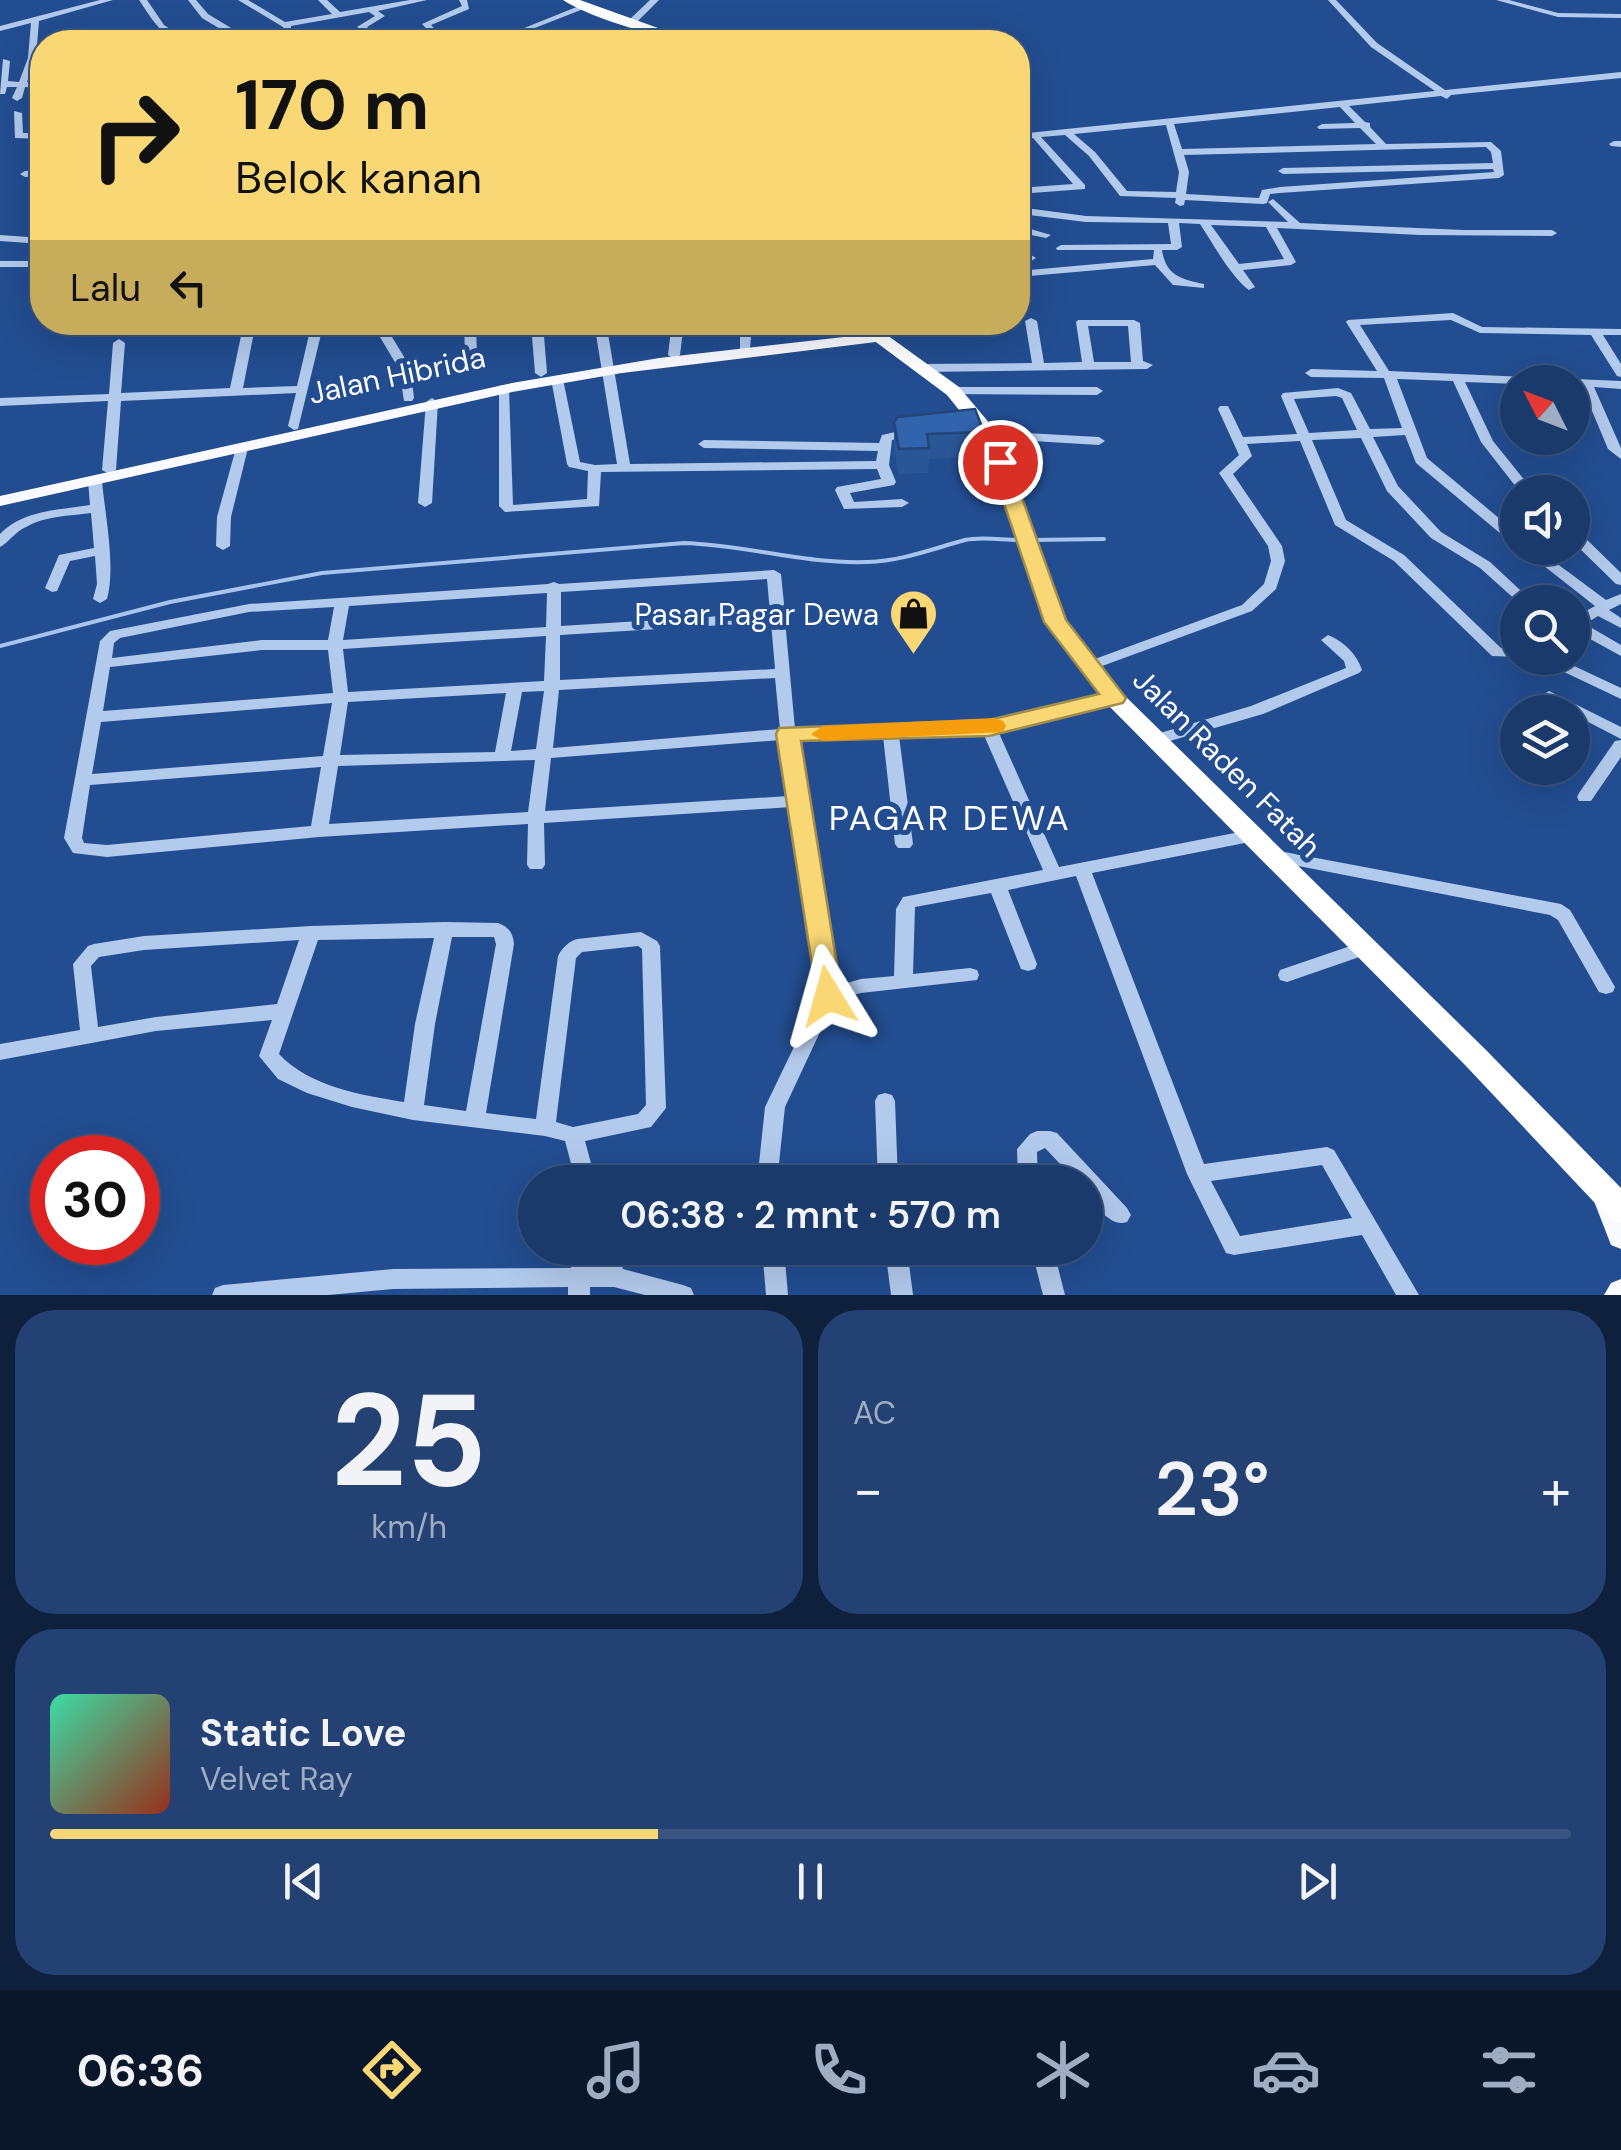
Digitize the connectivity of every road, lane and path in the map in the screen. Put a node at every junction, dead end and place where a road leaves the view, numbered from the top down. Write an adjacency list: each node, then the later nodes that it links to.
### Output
1 (109, 0): 17 (street)
2 (192, 0): 26 (street)
3 (242, 0): 21 (street)
4 (322, 0): 16 (street)
5 (423, 0): 12 (street)
6 (463, 0): 29 (street)
7 (570, 0): 14 (highway)
8 (1332, 0): 34 (street)
9 (1341, 0): 34 (street)
10 (1500, 0): 18 (street)
11 (145, 2): 25 (street)
12 (388, 2): 15 (street)
13 (647, 4): 19 (street)
14 (587, 6): 19 (highway); 30 (street)
15 (370, 9): 16 (street); 28 (street)
16 (338, 15): 21 (street)
17 (58, 16): 20 (street); 24 (street)
18 (1621, 16)
19 (629, 21): 31 (highway)
20 (35, 22): 22 (street); 23 (street)
21 (284, 25): 27 (street)
22 (0, 30)
23 (34, 30)
24 (65, 30)
25 (165, 30)
26 (229, 30)
27 (290, 30)
28 (367, 30)
29 (432, 30)
30 (525, 30)
31 (661, 30)
32 (6, 61): 38 (street)
33 (30, 64): 36 (street)
34 (1424, 76): 39 (street)
35 (1621, 77): 39 (street)
36 (24, 84): 37 (street); 38 (street); 40 (street)
37 (30, 84)
38 (2, 89)
39 (1448, 94): 41 (street)
40 (17, 98)
41 (1345, 105): 42 (street); 46 (street)
42 (1280, 112): 44 (street); 45 (street)
43 (17, 113): 49 (street)
44 (1147, 125): 45 (street); 48 (street); 50 (street)
45 (1170, 125): 54 (street)
46 (1368, 125): 47 (street); 53 (street)
47 (1322, 127)
48 (1070, 135): 52 (street); 62 (street)
49 (30, 136)
50 (1030, 138)
51 (1030, 139): 52 (street)
52 (1037, 139): 61 (street)
53 (1385, 146): 54 (street); 55 (street); 56 (street)
54 (1180, 152): 62 (street)
55 (1403, 166): 56 (street); 57 (street); 60 (street)
56 (1496, 166): 60 (street)
57 (1283, 171)
58 (25, 174): 59 (street)
59 (30, 174)
60 (1420, 180): 62 (street)
61 (1030, 190)
62 (1180, 196): 66 (street)
63 (1273, 202): 69 (street)
64 (1030, 212): 65 (street)
65 (1080, 219): 66 (street); 75 (street)
66 (1178, 220): 67 (street); 77 (street)
67 (1203, 221): 68 (street); 80 (street)
68 (1270, 225): 69 (street); 80 (street)
69 (1297, 226): 71 (street)
70 (1030, 232): 72 (street)
71 (1552, 233)
72 (1046, 235)
73 (0, 238): 74 (street)
74 (30, 239)
75 (1088, 247): 76 (street); 77 (street)
76 (1061, 248)
77 (1158, 248): 78 (street)
78 (1158, 262): 81 (street); 83 (street)
79 (5, 264): 82 (street)
80 (1234, 268): 84 (street)
81 (1030, 273)
82 (0, 277)
83 (1200, 286)
84 (1249, 287)
85 (1030, 321): 102 (street)
86 (1595, 332): 87 (street); 108 (street); 109 (street)
87 (1621, 332)
88 (247, 335): 119 (street)
89 (315, 335): 115 (street)
90 (389, 335): 106 (street)
91 (470, 335): 106 (street)
92 (602, 335): 104 (street)
93 (676, 335): 101 (street)
94 (745, 335): 100 (street)
95 (840, 335): 104 (main road)
96 (843, 335): 100 (main road)
97 (875, 335): 105 (highway, Jalan Raden Fatah)
98 (538, 336): 110 (street)
99 (119, 343): 122 (street)
100 (744, 350): 101 (main road)
101 (674, 355): 104 (main road)
102 (1038, 364): 103 (street); 105 (street)
103 (1088, 365): 103 (street)
104 (606, 367): 110 (main road); 139 (street)
105 (924, 368): 117 (highway, Jalan Raden Fatah)
106 (405, 369): 121 (street)
107 (1311, 372): 109 (street)
108 (1621, 373)
109 (1387, 375): 111 (street); 129 (street)
110 (549, 376): 116 (main road); 121 (main road, Jalan Hibrida); 141 (street)
111 (1458, 377): 112 (street); 143 (street)
112 (1500, 379)
113 (1590, 382): 114 (street)
114 (1621, 385)
115 (303, 389): 119 (street); 126 (street)
116 (502, 389): 124 (main road); 141 (street)
117 (953, 391): 118 (street); 127 (highway, Jalan Raden Fatah)
118 (1097, 391)
119 (236, 392): 122 (street)
120 (1590, 392): 137 (street)
121 (408, 398): 126 (main road, Jalan Hibrida)
122 (113, 400): 123 (street); 142 (street)
123 (0, 402)
124 (432, 402): 135 (main road); 145 (street)
125 (1224, 409): 133 (street)
126 (294, 426): 140 (main road, Jalan Hibrida)
127 (978, 429): 132 (street); 172 (highway, Jalan Raden Fatah)
128 (929, 430): 136 (street)
129 (1408, 431): 130 (street); 148 (street)
130 (1365, 432): 131 (street); 131 (street); 155 (street)
131 (1305, 436): 133 (street); 170 (street)
132 (1099, 441)
133 (1237, 441): 172 (street)
134 (704, 444): 136 (street)
135 (242, 448): 140 (main road); 150 (street)
136 (883, 448): 138 (street)
137 (1621, 455)
138 (882, 465): 139 (street); 146 (street)
139 (624, 466): 141 (street)
140 (132, 469): 142 (main road)
141 (595, 469)
142 (102, 475): 144 (main road); 147 (street)
143 (1513, 475)
144 (0, 498)
145 (425, 503)
146 (902, 503)
147 (99, 508): 149 (street); 151 (street)
148 (1500, 526)
149 (0, 543)
150 (223, 546)
151 (102, 550): 157 (street); 159 (street)
152 (1590, 551): 154 (street)
153 (1549, 565): 161 (street)
154 (1621, 581)
155 (1507, 585)
156 (554, 586): 160 (street); 163 (street); 165 (street)
157 (52, 588)
158 (1621, 598): 161 (street)
159 (100, 599)
160 (342, 602): 168 (street); 171 (street)
161 (1601, 608): 162 (street); 164 (street)
162 (1590, 615)
163 (781, 616): 165 (street); 173 (street)
164 (1621, 624)
165 (554, 630): 168 (street); 175 (street)
166 (1590, 633): 169 (street)
167 (1328, 640): 186 (street)
168 (336, 645): 171 (street); 178 (street)
169 (1621, 651)
170 (1500, 653)
171 (106, 663): 180 (street)
172 (1089, 666): 179 (highway, Jalan Raden Fatah)
173 (782, 673): 175 (street); 184 (street)
174 (1581, 675): 177 (street)
175 (552, 684): 176 (street); 188 (street)
176 (516, 687): 178 (street); 189 (street)
177 (1621, 694)
178 (341, 697): 180 (street); 190 (street)
179 (1114, 698): 182 (street); 186 (highway, Jalan Raden Fatah)
180 (96, 717): 191 (street)
181 (1590, 718): 185 (street)
182 (989, 728): 183 (street); 201 (street)
183 (891, 733): 184 (street); 197 (street)
184 (788, 734): 188 (street); 193 (street)
185 (1621, 734)
186 (1156, 740): 196 (highway, Jalan Raden Fatah)
187 (1621, 746): 192 (street)
188 (542, 752): 189 (street); 194 (street)
189 (502, 757): 190 (street)
190 (328, 761): 191 (street); 195 (street)
191 (86, 780): 195 (street)
192 (1584, 797)
193 (801, 801): 194 (street); 211 (street)
194 (536, 819): 195 (street); 199 (street)
195 (318, 832)
196 (1250, 836): 198 (highway, Jalan Raden Fatah); 200 (street)
197 (904, 844)
198 (1270, 855): 205 (highway, Jalan Raden Fatah); 210 (street)
199 (536, 865)
200 (1082, 869): 201 (street); 225 (street)
201 (1054, 874): 202 (street)
202 (997, 885): 206 (street); 209 (street)
203 (445, 929): 204 (street); 216 (street); 217 (street)
204 (311, 932): 212 (street); 213 (street)
205 (1366, 948): 208 (street); 226 (highway, Jalan Raden Fatah)
206 (1028, 964)
207 (970, 975): 209 (street)
208 (1287, 976)
209 (903, 982): 211 (street)
210 (1606, 986)
211 (828, 996): 221 (street)
212 (285, 1012): 213 (street); 216 (street)
213 (90, 1036): 214 (street)
214 (0, 1052)
215 (885, 1101): 222 (street)
216 (413, 1112): 217 (street)
217 (475, 1119): 218 (street)
218 (545, 1128): 219 (street); 219 (street)
219 (573, 1135): 220 (street)
220 (581, 1165)
221 (770, 1165)
222 (887, 1165)
223 (1027, 1165): 224 (street)
224 (1073, 1165)
225 (1198, 1174): 229 (street); 229 (street)
226 (1615, 1197): 230 (main road)
227 (1103, 1198): 228 (street)
228 (1120, 1216)
229 (1365, 1225): 242 (street)
230 (1621, 1236)
231 (611, 1265): 235 (street)
232 (774, 1265): 239 (street)
233 (898, 1265): 240 (street)
234 (1046, 1265): 241 (street)
235 (614, 1277): 236 (street); 238 (street)
236 (578, 1285): 237 (street)
237 (224, 1295)
238 (683, 1295)
239 (777, 1295)
240 (902, 1295)
241 (1054, 1295)
242 (1408, 1295)

